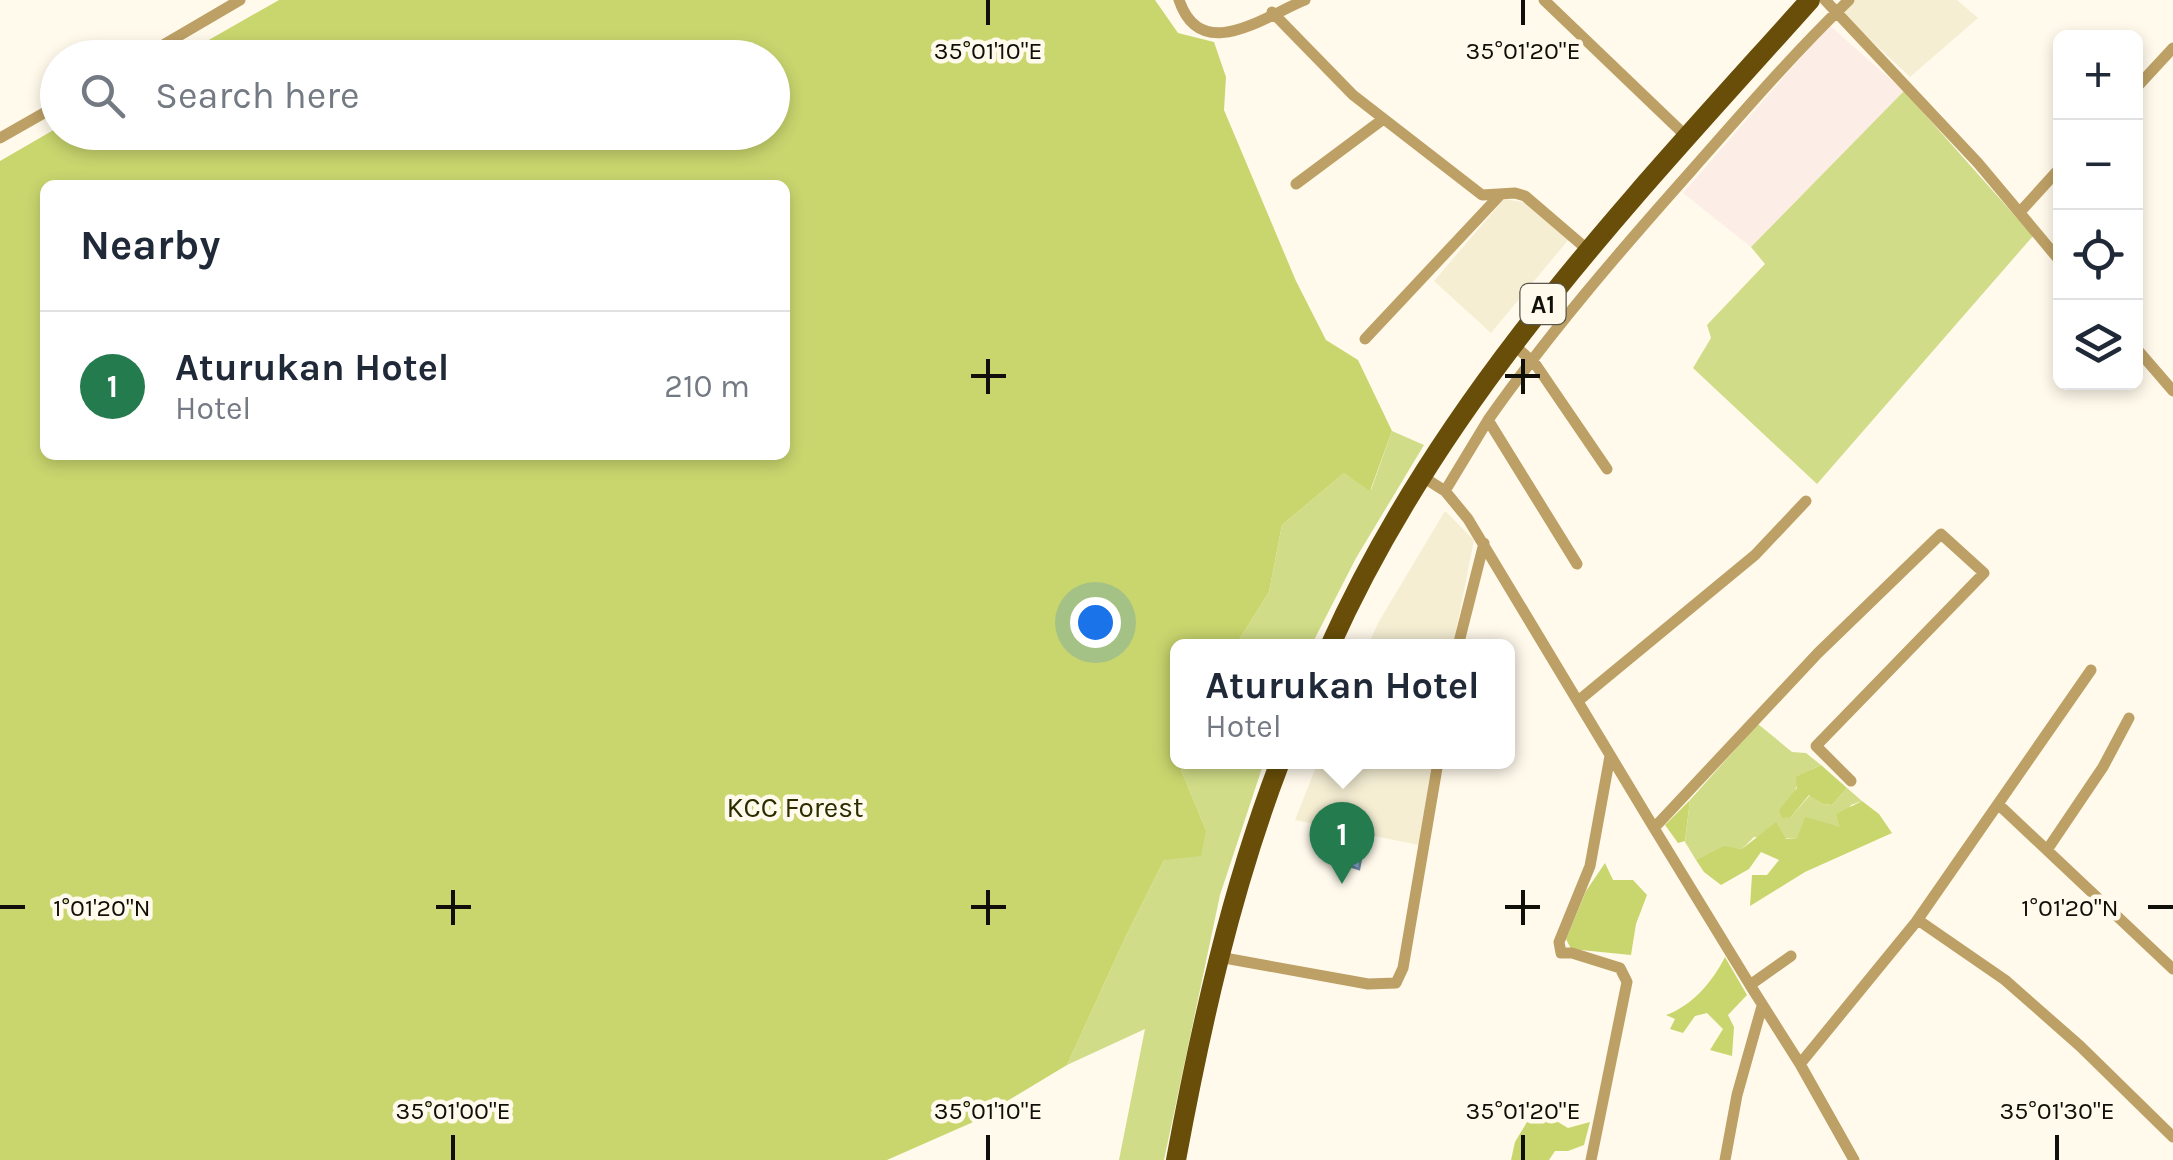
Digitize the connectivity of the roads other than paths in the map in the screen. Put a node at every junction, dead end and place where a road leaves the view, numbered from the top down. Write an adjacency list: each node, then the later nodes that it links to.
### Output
1 (240, 0): 10 (street)
2 (1179, 0): 8 (street)
3 (1304, 0): 8 (street)
4 (1544, 0): 16 (street)
5 (1810, 0): 16 (highway, A1)
6 (1825, 0): 9 (street)
7 (1849, 0): 9 (street)
8 (1272, 12): 14 (street)
9 (1836, 12): 20 (street); 26 (street)
10 (171, 40)
11 (2173, 48): 12 (street)
12 (2143, 80)
13 (40, 115): 15 (street)
14 (1382, 120): 18 (street); 19 (street)
15 (0, 138)
16 (1688, 138): 21 (highway, A1)
17 (2053, 176): 20 (street)
18 (1296, 184)
19 (1501, 194): 21 (street); 23 (street)
20 (2020, 212): 22 (street)
21 (1588, 250): 24 (highway, A1)
22 (2053, 252)
23 (1365, 339)
24 (1513, 344): 26 (street); 30 (highway, A1)
25 (2143, 356): 27 (street)
26 (1530, 360): 28 (street); 29 (street)
27 (2173, 391)
28 (1488, 420): 31 (street); 34 (street)
29 (1607, 469)
30 (1423, 477): 31 (street); 35 (highway, A1)
31 (1445, 491): 33 (street)
32 (1806, 501): 38 (street)
33 (1484, 544): 36 (street); 38 (street)
34 (1577, 564)
35 (1333, 639)
36 (1460, 639)
37 (2091, 670): 44 (street)
38 (1578, 700): 40 (street)
39 (2129, 718): 46 (street)
40 (1610, 756): 45 (street); 56 (street)
41 (1277, 769): 49 (highway)
42 (1437, 769): 49 (street)
43 (1851, 780): 45 (street)
44 (1998, 804): 46 (street); 47 (street)
45 (1654, 828): 51 (street)
46 (2047, 850): 50 (street)
47 (1918, 920): 53 (street); 54 (street)
48 (1791, 956): 51 (street)
49 (1220, 957): 55 (highway)
50 (2173, 970)
51 (1750, 986): 52 (street)
52 (1762, 1006): 53 (street); 57 (street)
53 (1800, 1064): 58 (street)
54 (2173, 1136)
55 (1176, 1160)
56 (1591, 1160)
57 (1725, 1160)
58 (1854, 1160)

